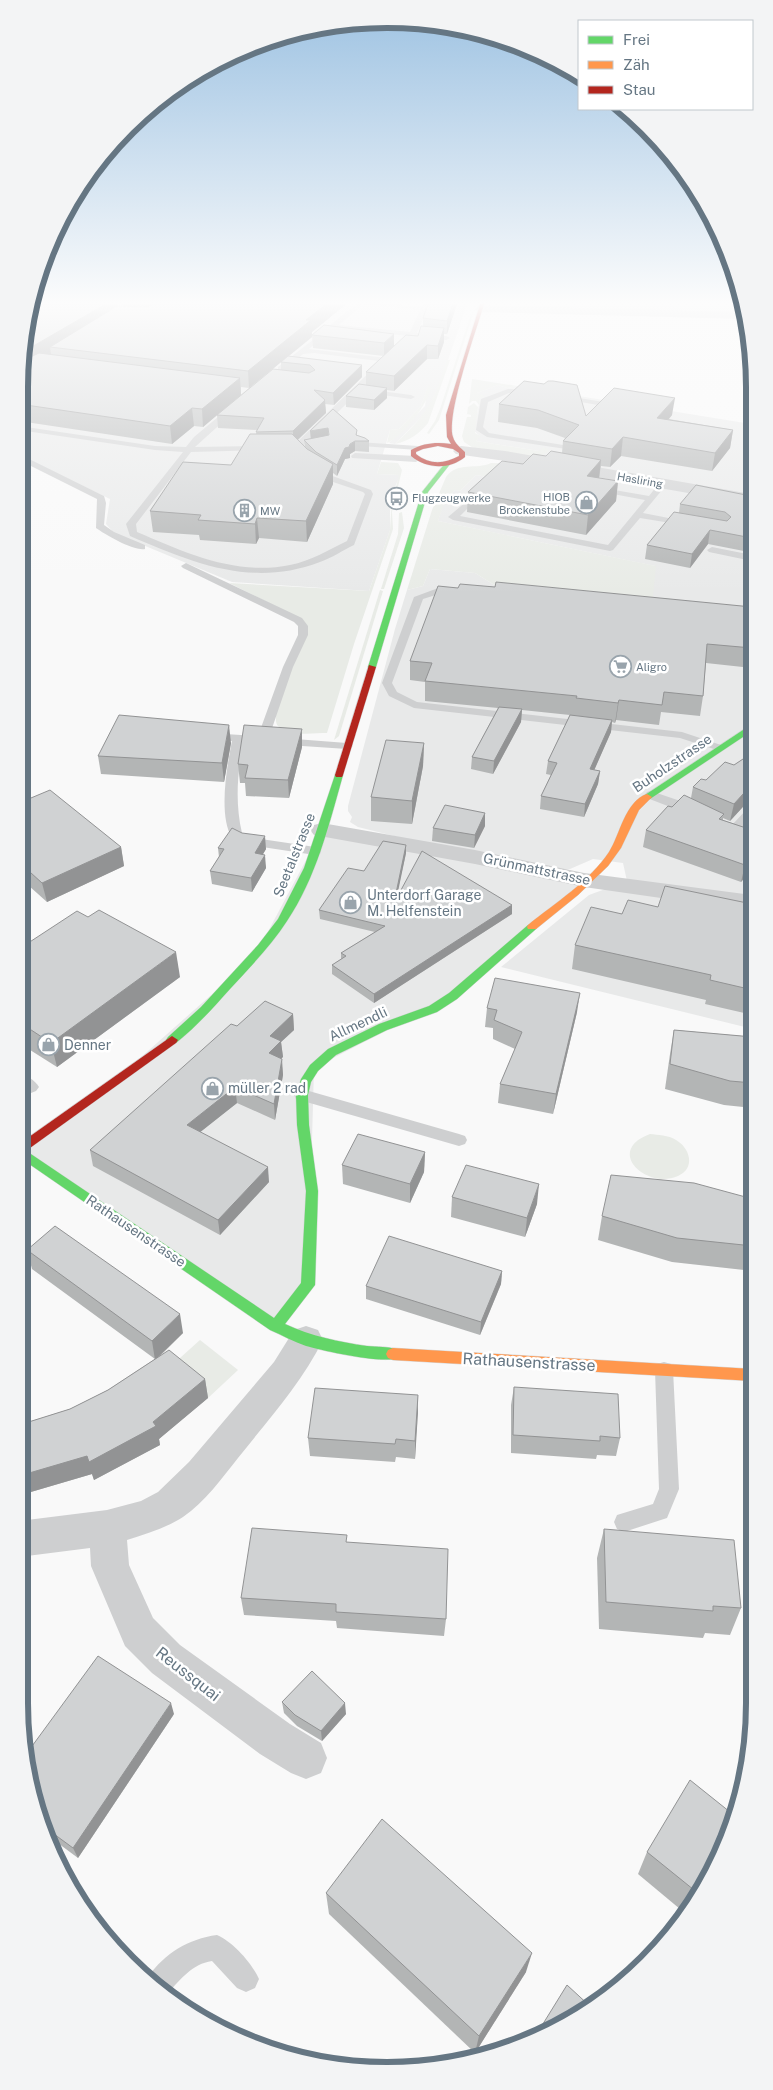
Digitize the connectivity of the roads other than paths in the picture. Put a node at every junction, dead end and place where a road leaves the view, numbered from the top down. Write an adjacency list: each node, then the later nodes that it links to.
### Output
1 (348, 399): 9 (lane)
2 (454, 399): 7 (main road)
3 (490, 399): 11 (lane)
4 (572, 399): 5 (lane)
5 (604, 404)
6 (238, 405): 13 (lane)
7 (449, 415): 14 (main road); 16 (main road)
8 (28, 429): 13 (lane)
9 (317, 443)
10 (361, 444): 14 (lane)
11 (563, 447)
12 (272, 448): 13 (lane)
13 (188, 450): 18 (lane)
14 (419, 454): 15 (lane); 16 (main road); 16 (main road); 21 (main road, Seetalstrasse)
15 (355, 456)
16 (455, 456): 19 (street, Hasliring); 21 (main road, Seetalstrasse)
17 (28, 462): 33 (lane)
18 (310, 466)
19 (663, 484): 22 (street, Hasliring); 24 (lane)
20 (600, 489): 24 (lane)
21 (425, 492): 34 (main road, Seetalstrasse)
22 (746, 498)
23 (472, 499): 25 (lane)
24 (651, 499): 25 (lane)
25 (638, 514): 26 (lane)
26 (694, 525)
27 (712, 550): 28 (lane)
28 (746, 557)
29 (471, 593): 35 (lane)
30 (746, 731): 35 (main road, Buholzstrasse)
31 (202, 735): 32 (lane)
32 (239, 738): 33 (lane); 38 (lane)
33 (262, 740): 34 (lane)
34 (347, 746): 38 (main road, Seetalstrasse)
35 (720, 748): 36 (main road, Buholzstrasse)
36 (650, 794): 37 (lane); 39 (main road, Buholzstrasse)
37 (746, 817)
38 (318, 840): 39 (street, Grünmattstrasse); 43 (main road, Seetalstrasse)
39 (584, 880): 40 (street, Grünmattstrasse); 41 (main road, Allmendli)
40 (746, 903)
41 (302, 1094): 42 (lane); 45 (main road, Allmendli)
42 (459, 1140)
43 (28, 1144)
44 (28, 1156): 45 (main road, Rathausenstrasse)
45 (290, 1333): 46 (main road, Rathausenstrasse); 49 (street)
46 (664, 1370): 47 (main road, Rathausenstrasse); 48 (lane)
47 (746, 1375)
48 (624, 1522)
49 (106, 1528): 50 (street); 51 (street, Reussquai)
50 (28, 1538)
51 (306, 1758)
52 (246, 1979): 53 (lane)
53 (161, 1982)

